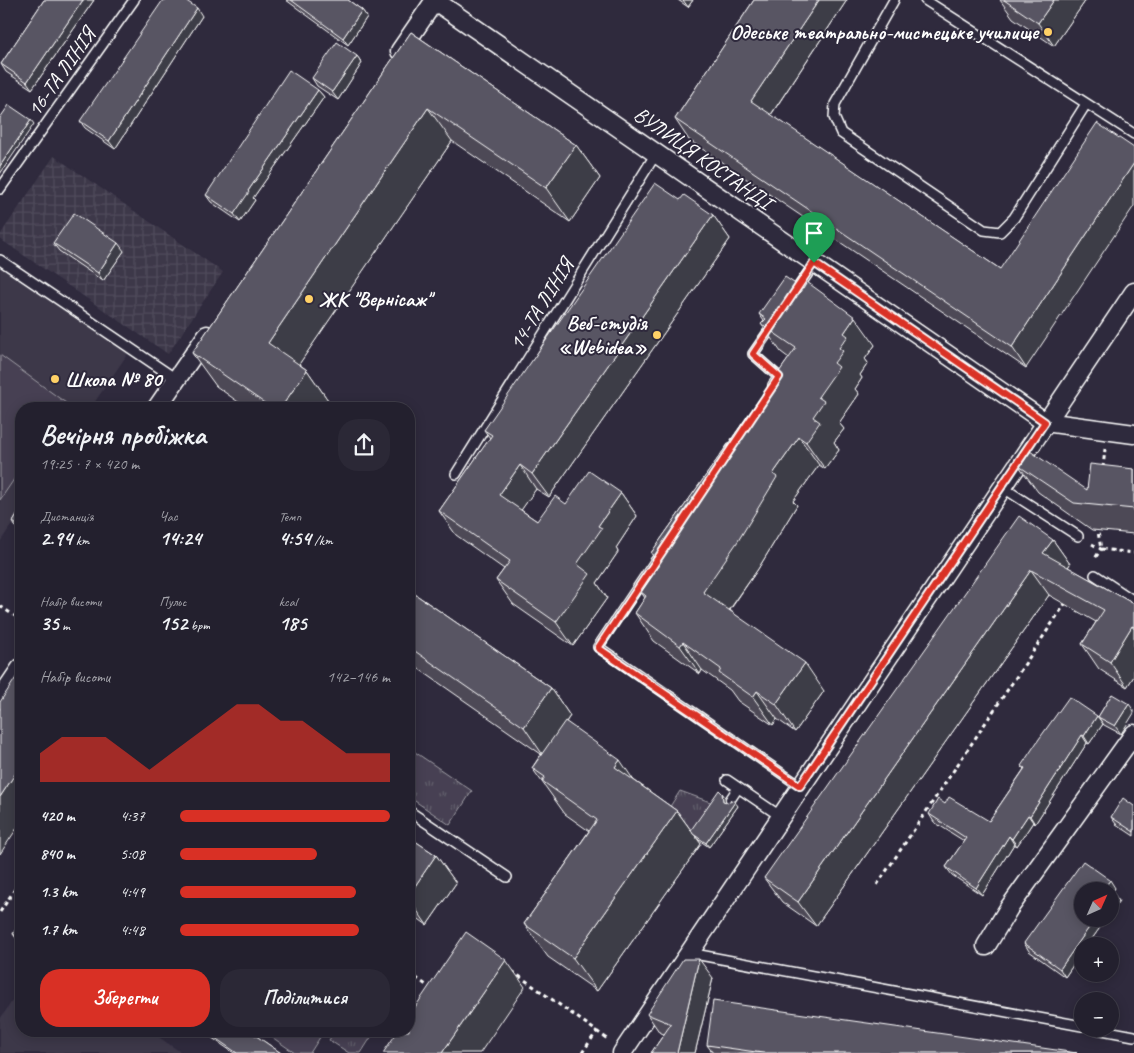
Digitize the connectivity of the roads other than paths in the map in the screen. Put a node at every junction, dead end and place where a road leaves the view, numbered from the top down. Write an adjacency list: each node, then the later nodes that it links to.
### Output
1 (134, 0): 9 (lane, 16-ТА ЛІНІЯ)
2 (434, 0): 5 (street); 8 (street, ВУЛИЦЯ КОСТАНДІ)
3 (894, 0): 6 (lane)
4 (925, 0): 6 (lane)
5 (390, 66)
6 (1086, 104): 7 (lane)
7 (1134, 134)
8 (657, 152): 11 (street, ВУЛИЦЯ КОСТАНДІ); 21 (lane, 14-ТА ЛІНІЯ)
9 (0, 189)
10 (0, 260): 16 (lane)
11 (814, 263): 13 (lane); 19 (street, ВУЛИЦЯ КОСТАНДІ)
12 (1134, 292): 19 (street)
13 (787, 305)
14 (781, 313): 17 (lane)
15 (218, 319): 16 (street)
16 (176, 378): 18 (street)
17 (768, 393)
18 (161, 402)
19 (1045, 422): 20 (street, ВУЛИЦЯ КОСТАНДІ); 22 (street)
20 (1134, 434)
21 (456, 474)
22 (1002, 487): 23 (lane); 31 (street)
23 (1078, 536)
24 (664, 549): 31 (lane)
25 (1095, 575): 26 (lane)
26 (1134, 601)
27 (15, 677): 28 (street)
28 (0, 699)
29 (1134, 734): 37 (street)
30 (727, 780): 32 (lane)
31 (800, 786): 35 (street)
32 (738, 788): 33 (lane); 35 (lane)
33 (730, 800)
34 (415, 815): 36 (lane)
35 (780, 816): 38 (street)
36 (507, 877)
37 (986, 946)
38 (689, 953): 39 (lane); 42 (street)
39 (1074, 1025)
40 (1119, 1033): 41 (lane)
41 (1134, 1036)
42 (623, 1052)

